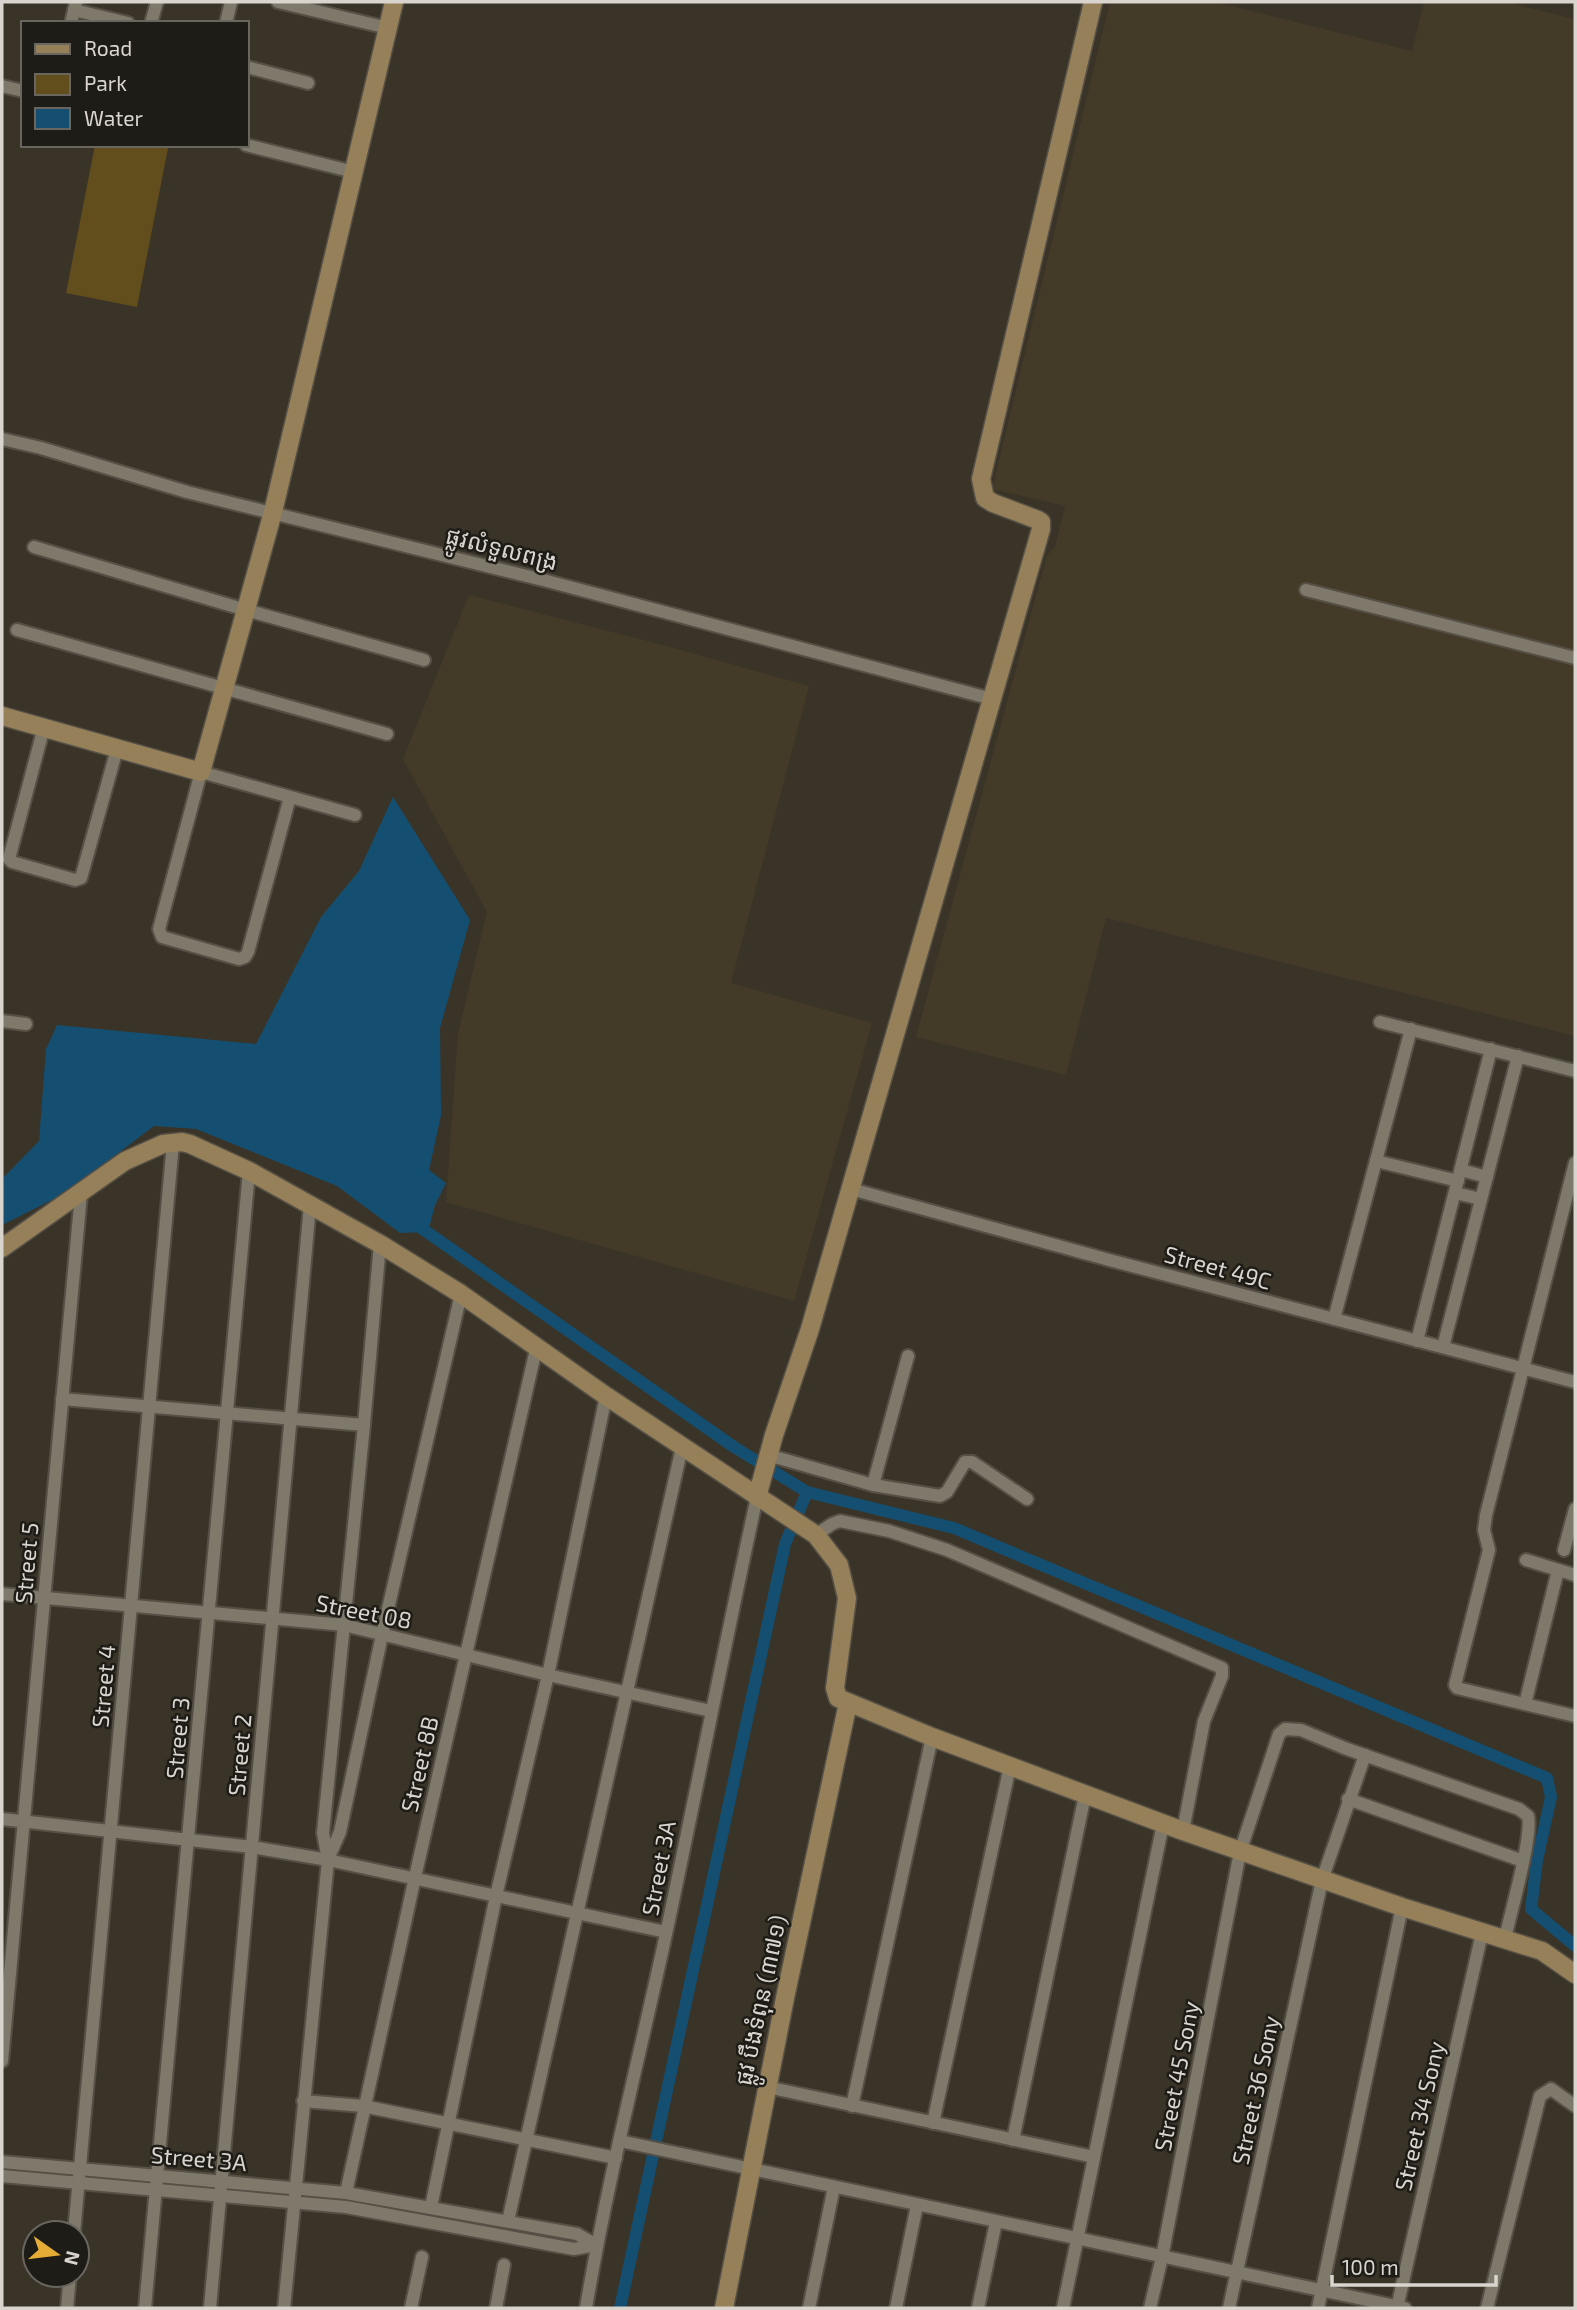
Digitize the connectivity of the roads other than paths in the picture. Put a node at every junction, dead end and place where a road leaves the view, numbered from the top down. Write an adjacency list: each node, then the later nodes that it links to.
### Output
1 (157, 2): 8 (street)
2 (231, 2): 9 (street)
3 (278, 2): 10 (street)
4 (394, 2): 10 (street)
5 (1093, 2): 26 (street)
6 (74, 12): 7 (street)
7 (118, 21)
8 (152, 21)
9 (226, 21)
10 (388, 28): 16 (street)
11 (248, 67): 12 (street)
12 (308, 83)
13 (2, 86): 14 (street)
14 (21, 91)
15 (248, 146): 16 (street)
16 (354, 172): 18 (street)
17 (2, 439): 18 (street, ផ្លូវលំទួលពង្រ)
18 (273, 512): 21 (street); 26 (street, ផ្លូវលំទួលពង្រ)
19 (34, 547): 21 (street)
20 (1306, 590): 23 (street)
21 (246, 610): 24 (street); 25 (street)
22 (17, 630): 25 (street)
23 (1575, 658)
24 (424, 660)
25 (224, 688): 29 (street); 31 (street)
26 (992, 699): 47 (street)
27 (2, 716): 28 (street)
28 (44, 727): 30 (street); 30 (street)
29 (387, 734)
30 (117, 749): 31 (street)
31 (201, 772): 32 (street); 32 (street)
32 (290, 797): 33 (street)
33 (355, 815)
34 (2, 1021): 36 (street)
35 (1380, 1022): 37 (street)
36 (26, 1024)
37 (1411, 1029): 38 (street); 42 (street)
38 (1491, 1049): 39 (street); 46 (street)
39 (1518, 1056): 40 (street); 45 (street)
40 (1575, 1070)
41 (173, 1143): 44 (street); 48 (street); 63 (street, Street 4)
42 (1376, 1161): 46 (street); 54 (street)
43 (1575, 1163): 59 (street)
44 (249, 1171): 50 (street); 64 (street, Street 3)
45 (1487, 1177): 46 (street); 49 (street)
46 (1458, 1181): 49 (street); 55 (street)
47 (850, 1189): 54 (street, Street 49C); 68 (street)
48 (81, 1194): 52 (street); 62 (street, Street 5)
49 (1481, 1199): 57 (street)
50 (310, 1205): 51 (street); 65 (street, Street 2)
51 (380, 1244): 53 (street); 66 (street)
52 (2, 1248)
53 (461, 1294): 56 (street); 84 (street)
54 (1334, 1319): 55 (street, Street 49C)
55 (1417, 1341): 57 (street, Street 49C)
56 (537, 1345): 61 (street); 85 (street, Street 8B)
57 (1443, 1348): 59 (street, Street 49C)
58 (908, 1356): 69 (street)
59 (1523, 1369): 60 (street, Street 49C); 89 (street)
60 (1575, 1382)
61 (606, 1396): 67 (street); 86 (street)
62 (62, 1399): 63 (street); 79 (street, Street 5)
63 (149, 1406): 64 (street); 80 (street, Street 4)
64 (227, 1413): 65 (street); 81 (street, Street 3)
65 (291, 1419): 66 (street); 82 (street, Street 2)
66 (364, 1425): 83 (street)
67 (682, 1447): 70 (street); 87 (street)
68 (766, 1462): 69 (street); 70 (street)
69 (873, 1485): 71 (street)
70 (757, 1497): 73 (street); 90 (street, Street 3A)
71 (1027, 1499)
72 (1575, 1509): 74 (street)
73 (816, 1535): 88 (street); 101 (street)
74 (1564, 1550)
75 (1526, 1560): 76 (street)
76 (1558, 1570): 77 (street); 89 (street)
77 (1575, 1575)
78 (2, 1594): 79 (street, Street 08)
79 (44, 1598): 80 (street, Street 08); 98 (street, Street 5)
80 (131, 1605): 81 (street, Street 08); 100 (street, Street 4)
81 (209, 1612): 82 (street, Street 08); 102 (street, Street 3)
82 (273, 1617): 83 (street, Street 08); 103 (street, Street 2)
83 (344, 1625): 84 (street, Street 08); 105 (street)
84 (382, 1635): 85 (street, Street 08); 105 (street)
85 (466, 1656): 86 (street, Street 08); 107 (street, Street 8B)
86 (548, 1675): 87 (street, Street 08); 109 (street)
87 (627, 1692): 90 (street, Street 08); 111 (street)
88 (848, 1703): 92 (street); 117 (street, ផ្លូវ បឹងទំពុន (៣៧១))
89 (1525, 1704): 91 (street)
90 (710, 1711): 112 (street, Street 3A)
91 (1575, 1716)
92 (932, 1737): 94 (street); 120 (street)
93 (1365, 1755): 96 (street, Street 36 Sony); 104 (street, Street 45 Sony); 106 (street)
94 (1010, 1766): 95 (street); 123 (street)
95 (1085, 1795): 99 (street); 125 (street)
96 (1348, 1799): 106 (street); 108 (street, Street 36 Sony)
97 (2, 1819): 98 (street)
98 (24, 1822): 100 (street); 116 (street, Street 5)
99 (1163, 1824): 101 (street); 127 (street)
100 (111, 1830): 102 (street); 130 (street, Street 4)
101 (1182, 1831): 104 (street)
102 (188, 1839): 103 (street); 133 (street, Street 3)
103 (252, 1847): 105 (street); 134 (street, Street 2)
104 (1240, 1852): 108 (street); 154 (street, Street 45 Sony)
105 (328, 1860): 107 (street); 118 (street)
106 (1522, 1861): 114 (street)
107 (415, 1877): 109 (street); 119 (street, Street 8B)
108 (1322, 1880): 110 (street); 156 (street, Street 36 Sony)
109 (496, 1896): 111 (street); 122 (street)
110 (1402, 1907): 113 (street); 158 (street)
111 (577, 1914): 112 (street); 124 (street)
112 (666, 1932): 126 (street, Street 3A)
113 (1482, 1933): 114 (street); 174 (street, Street 34 Sony)
114 (1505, 1939): 115 (street)
115 (1575, 1974)
116 (2, 2062)
117 (767, 2087): 120 (street); 131 (street, ផ្លូវ បឹងទំពុន (៣៧១))
118 (303, 2101): 119 (street); 137 (street)
119 (363, 2106): 122 (street); 139 (street, Street 8B)
120 (852, 2106): 123 (street)
121 (1575, 2106): 175 (street)
122 (449, 2123): 124 (street); 144 (street)
123 (933, 2123): 125 (street)
124 (527, 2139): 128 (street); 148 (street)
125 (1013, 2140): 127 (street)
126 (620, 2141): 128 (street, Street 3A); 131 (street)
127 (1094, 2157): 151 (street)
128 (616, 2158): 152 (street, Street 3A)
129 (2, 2162): 130 (street, Street 3A)
130 (80, 2169): 133 (street, Street 3A); 135 (street, Street 4)
131 (751, 2169): 136 (street); 166 (street, ផ្លូវ បឹងទំពុន (៣៧១))
132 (2, 2176): 135 (street, Street 3A)
133 (158, 2176): 134 (street, Street 3A); 138 (street, Street 3)
134 (221, 2181): 137 (street, Street 3A); 140 (street, Street 2)
135 (79, 2183): 138 (street, Street 3A); 146 (street, Street 4)
136 (834, 2187): 143 (street); 167 (street)
137 (295, 2188): 139 (street, Street 3A); 142 (street)
138 (157, 2190): 140 (street, Street 3A); 160 (street, Street 3)
139 (346, 2193): 141 (street, Street 3A)
140 (220, 2196): 142 (street, Street 3A); 161 (street, Street 2)
141 (368, 2196): 144 (street, Street 3A); 145 (street)
142 (295, 2202): 145 (street, Street 3A); 162 (street)
143 (917, 2204): 149 (street); 168 (street)
144 (425, 2206): 147 (street); 148 (street, Street 3A)
145 (365, 2210): 147 (street, Street 3A)
146 (75, 2219)
147 (417, 2220): 150 (street, Street 3A)
148 (503, 2220): 150 (street); 152 (street, Street 3A)
149 (996, 2222): 151 (street); 169 (street)
150 (495, 2235): 152 (street, Street 3A)
151 (1077, 2239): 154 (street); 170 (street)
152 (596, 2245): 165 (street, Street 3A)
153 (422, 2257): 163 (street)
154 (1163, 2257): 156 (street); 171 (street, Street 45 Sony)
155 (503, 2265): 164 (street)
156 (1237, 2273): 158 (street); 172 (street, Street 36 Sony)
157 (69, 2289): 159 (street)
158 (1322, 2291): 173 (street); 174 (street)
159 (67, 2308)
160 (145, 2308)
161 (210, 2308)
162 (284, 2308)
163 (411, 2308)
164 (496, 2308)
165 (586, 2308)
166 (724, 2308)
167 (809, 2308)
168 (896, 2308)
169 (978, 2308)
170 (1063, 2308)
171 (1150, 2308)
172 (1229, 2308)
173 (1318, 2308)
174 (1400, 2308)
175 (1487, 2308)

